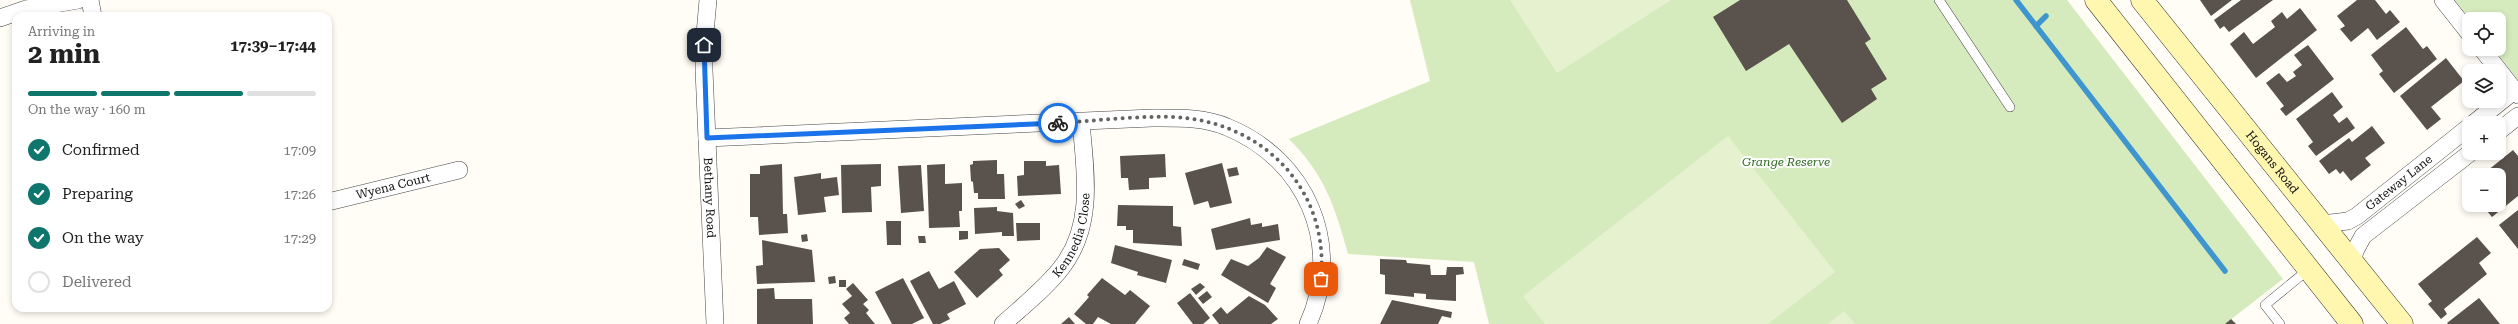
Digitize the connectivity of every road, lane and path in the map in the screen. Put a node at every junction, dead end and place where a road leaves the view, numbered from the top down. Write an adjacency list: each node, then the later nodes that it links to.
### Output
1 (78, 0): 8 (street)
2 (90, 0): 9 (street)
3 (708, 0): 21 (street, Bethany Road)
4 (1939, 0): 15 (lane)
5 (2096, 0): 27 (street)
6 (2142, 0): 25 (street, Hogans Road)
7 (2443, 0): 12 (street)
8 (17, 12)
9 (92, 12)
10 (12, 14): 11 (street)
11 (0, 18)
12 (2462, 24)
13 (2488, 56): 14 (street)
14 (2516, 92): 16 (street)
15 (2010, 107)
16 (2483, 116)
17 (2518, 116): 19 (street)
18 (1081, 122): 21 (street); 29 (street, Kennedia Close); 30 (street)
19 (2506, 125)
20 (2462, 133): 25 (street, Gateway Lane)
21 (707, 138): 28 (street, Bethany Road)
22 (2462, 159): 26 (street, Gateway Lane)
23 (459, 170): 24 (street, Wyena Court)
24 (332, 201)
25 (2322, 224): 26 (street, Hogans Road)
26 (2352, 264): 33 (street, Hogans Road)
27 (2308, 269): 31 (lane); 32 (street)
28 (715, 324)
29 (1003, 324)
30 (1308, 324)
31 (2280, 324)
32 (2352, 324)
33 (2402, 324)

